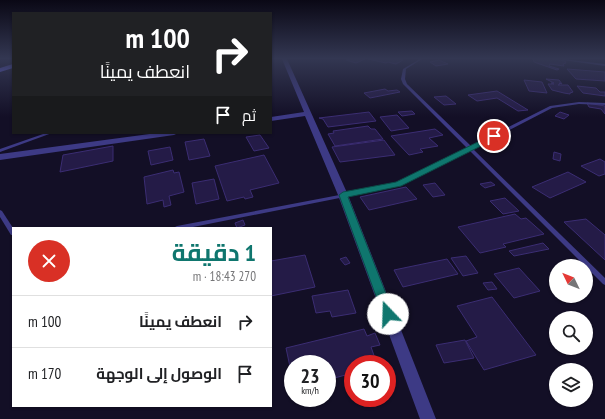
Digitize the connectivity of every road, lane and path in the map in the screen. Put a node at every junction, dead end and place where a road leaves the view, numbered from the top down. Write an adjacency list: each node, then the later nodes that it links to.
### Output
1 (293, 79): 4 (street)
2 (403, 79): 8 (lane)
3 (605, 104): 8 (lane)
4 (308, 114): 5 (street); 11 (street)
5 (272, 119)
6 (47, 134): 9 (lane)
7 (167, 134): 10 (street)
8 (470, 148): 11 (lane); 15 (lane)
9 (0, 151)
10 (0, 157)
11 (343, 195): 13 (lane); 16 (street)
12 (0, 212): 14 (lane)
13 (182, 227)
14 (12, 231)
15 (605, 282)
16 (428, 419)

